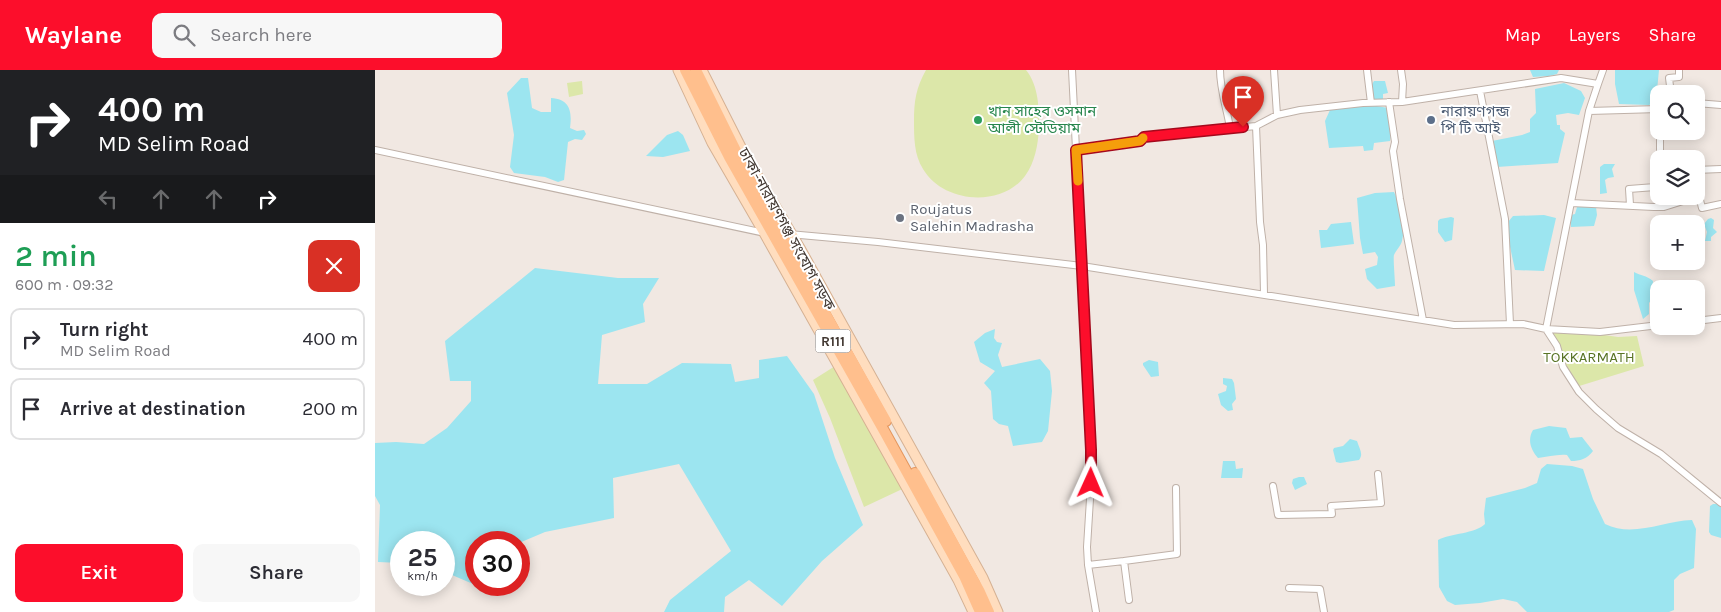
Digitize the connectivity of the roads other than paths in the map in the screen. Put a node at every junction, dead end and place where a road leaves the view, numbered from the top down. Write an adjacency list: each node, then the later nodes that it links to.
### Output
1 (677, 70): 33 (street)
2 (685, 70): 33 (main road, ঢাকা-নারায়ণগঞ্জ সংযোগ সড়ক / R111)
3 (696, 70): 34 (main road, ঢাকা-নারায়ণগঞ্জ সংযোগ সড়ক / R111)
4 (703, 70): 34 (street)
5 (1072, 70): 26 (street)
6 (1220, 70): 24 (street)
7 (1274, 70): 22 (street)
8 (1367, 70): 17 (street)
9 (1401, 70): 16 (street)
10 (1603, 70): 12 (street)
11 (1679, 70): 13 (street)
12 (1599, 84): 14 (street); 21 (street)
13 (1669, 85)
14 (1480, 91): 16 (street); 40 (street)
15 (1389, 102): 16 (street); 17 (street); 38 (street)
16 (1402, 102)
17 (1371, 103): 22 (street)
18 (1705, 104): 19 (street)
19 (1721, 105)
20 (1650, 109): 21 (street)
21 (1589, 111): 30 (street)
22 (1277, 115): 23 (street)
23 (1255, 126): 24 (street); 36 (street)
24 (1230, 128): 26 (street)
25 (375, 150): 33 (street)
26 (1076, 150): 35 (street)
27 (1721, 169): 28 (street)
28 (1705, 170)
29 (1650, 187): 32 (street)
30 (1571, 203): 32 (street); 42 (street)
31 (1721, 204): 32 (street)
32 (1630, 205)
33 (767, 233): 51 (street); 52 (main road, ঢাকা-নারায়ণগঞ্জ সংযোগ সড়ক / R111)
34 (787, 234): 35 (street); 53 (main road, ঢাকা-নারায়ণগঞ্জ সংযোগ সড়ক / R111); 54 (street)
35 (1082, 266): 36 (street); 48 (street)
36 (1264, 294): 38 (street)
37 (1721, 317): 39 (street)
38 (1423, 320): 40 (street)
39 (1705, 320)
40 (1510, 324): 42 (street)
41 (1650, 326): 42 (street)
42 (1546, 330): 46 (street)
43 (1378, 474): 44 (street)
44 (1273, 486)
45 (1177, 488): 47 (street)
46 (1721, 503)
47 (1124, 561): 48 (street); 50 (street)
48 (1088, 565): 55 (street)
49 (1289, 588): 56 (street)
50 (1129, 600)
51 (973, 612)
52 (981, 612)
53 (989, 612)
54 (998, 612)
55 (1096, 612)
56 (1324, 612)

